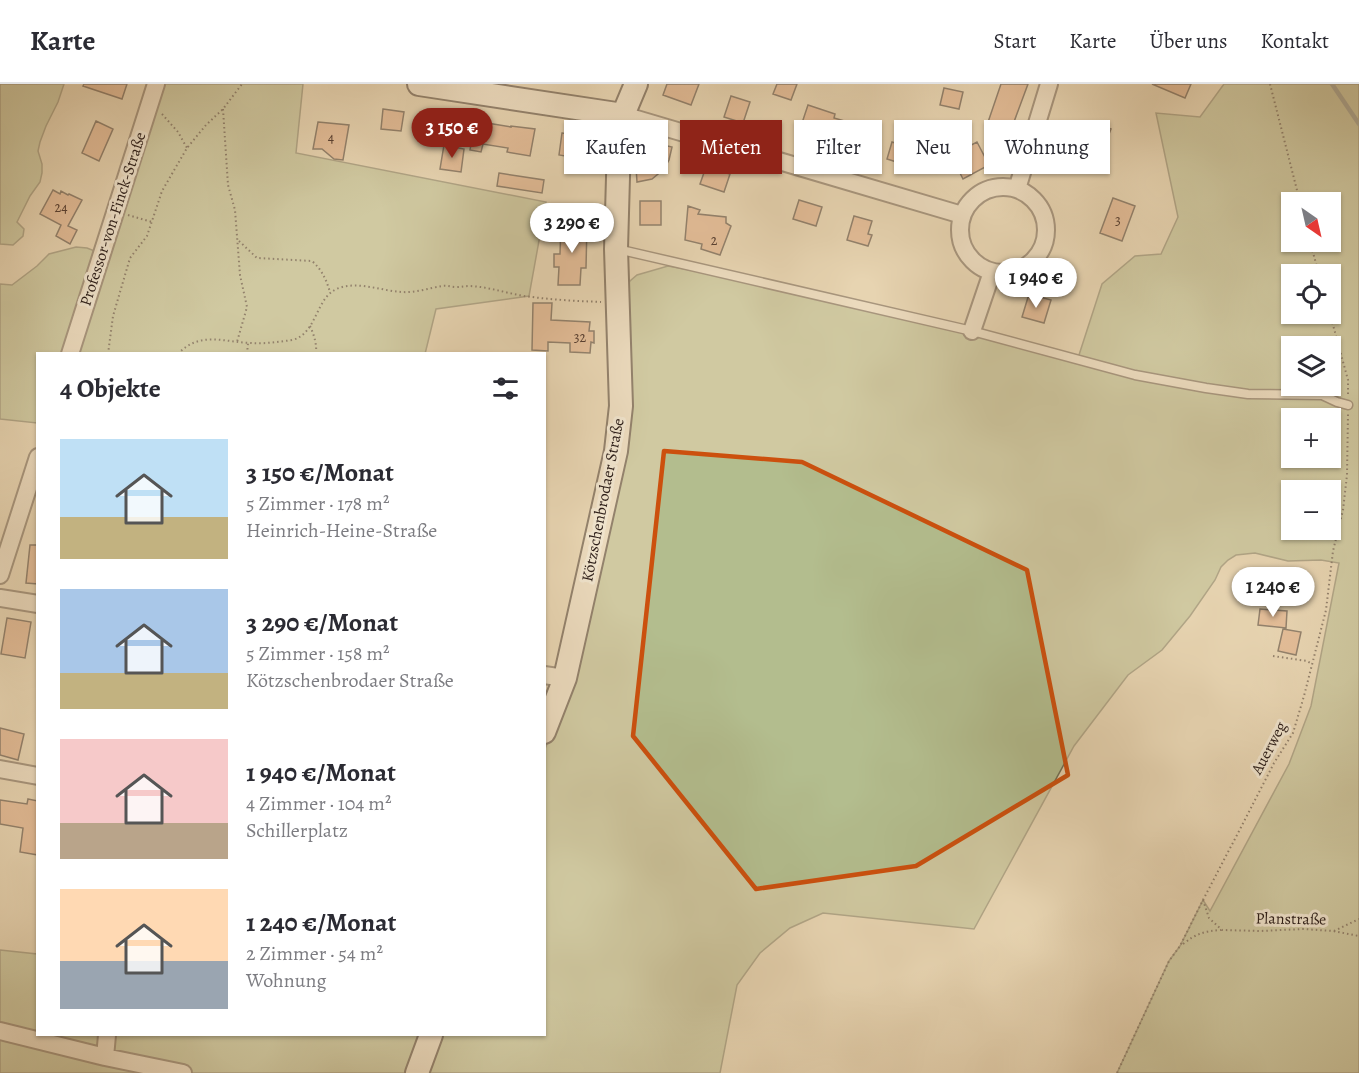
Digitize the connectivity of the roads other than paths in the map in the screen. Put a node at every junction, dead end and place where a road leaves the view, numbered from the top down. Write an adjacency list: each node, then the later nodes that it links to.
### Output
1 (156, 84): 12 (street, Professor-von-Finck-Straße)
2 (419, 84): 5 (street)
3 (636, 84): 6 (street, Kötzschenbrodaer Straße)
4 (1049, 84): 7 (street)
5 (482, 89): 6 (street)
6 (623, 115): 8 (street); 9 (street, Kötzschenbrodaer Straße)
7 (1017, 189): 8 (street); 10 (street)
8 (962, 215): 10 (street)
9 (616, 249): 11 (lane); 18 (street, Kötzschenbrodaer Straße)
10 (992, 272): 11 (street)
11 (972, 331): 13 (lane)
12 (71, 352)
13 (1348, 405)
14 (36, 463): 15 (street)
15 (0, 575)
16 (0, 598): 17 (street)
17 (36, 604)
18 (555, 676): 19 (street, Kötzschenbrodaer Straße)
19 (546, 722)
20 (0, 769): 21 (street)
21 (36, 776)
22 (0, 1031): 25 (street)
23 (107, 1036): 25 (street)
24 (431, 1036): 27 (street)
25 (105, 1057): 26 (street)
26 (183, 1073)
27 (417, 1073)

